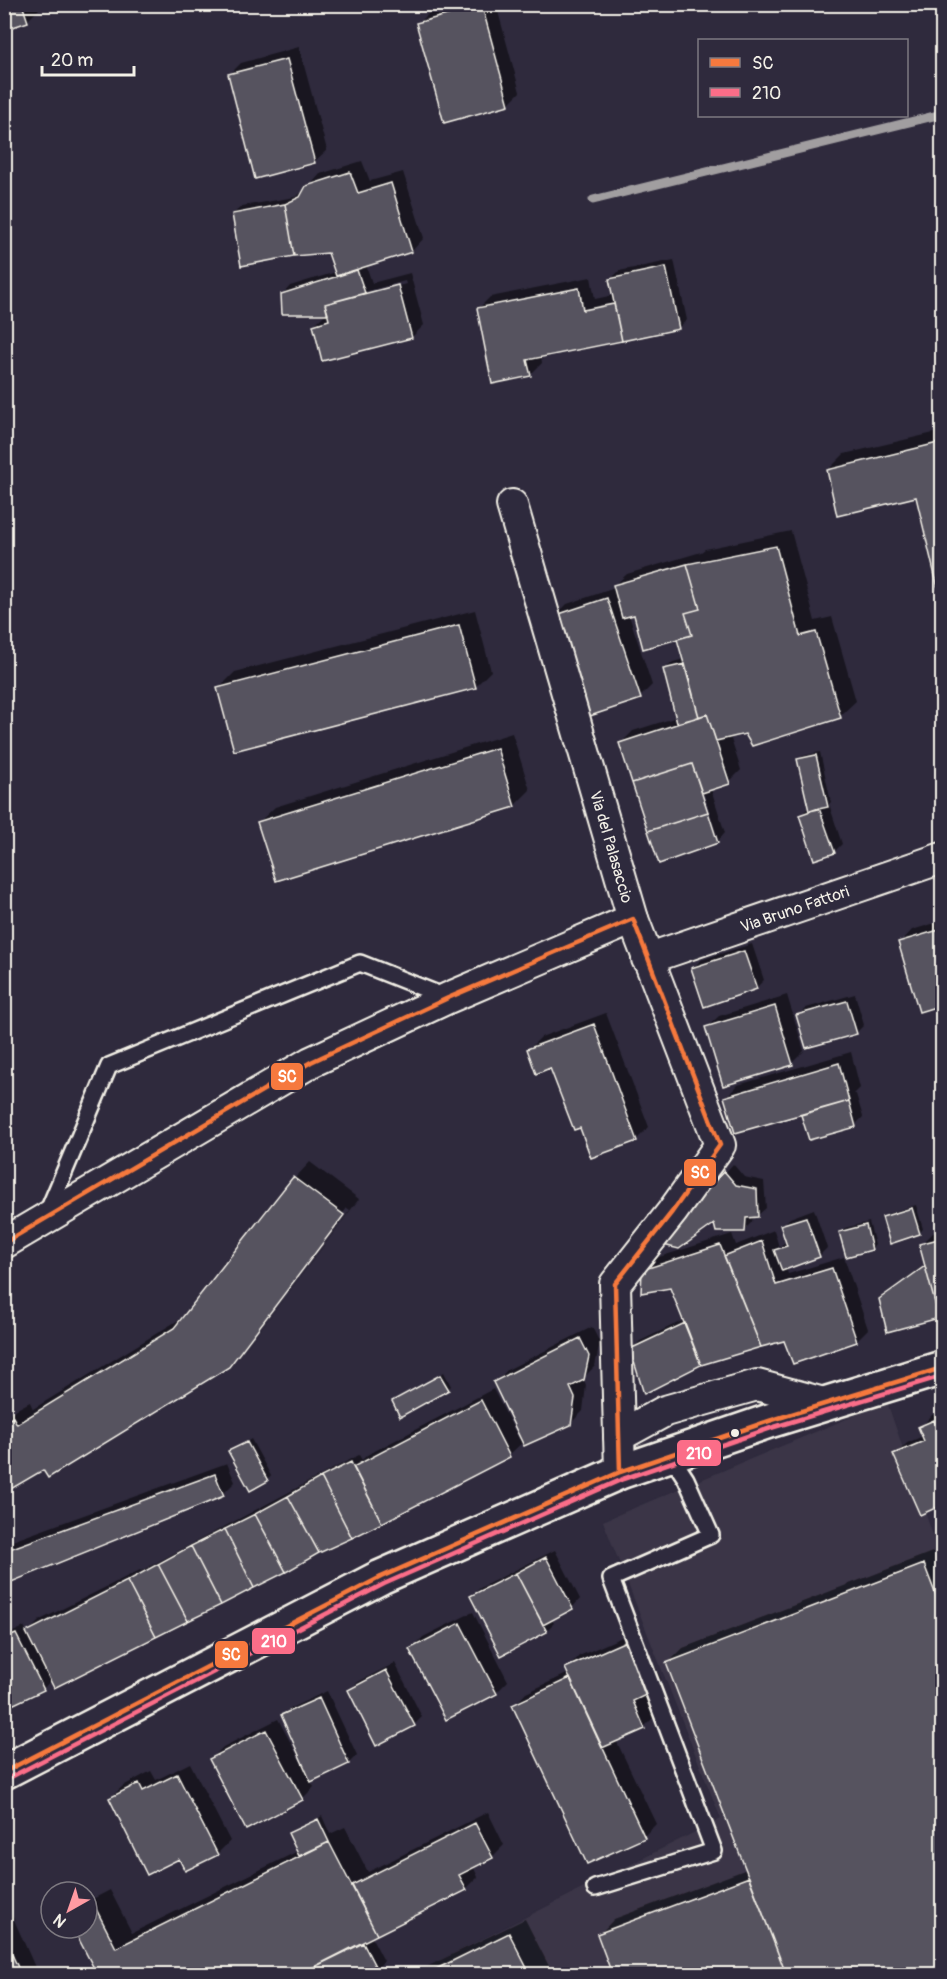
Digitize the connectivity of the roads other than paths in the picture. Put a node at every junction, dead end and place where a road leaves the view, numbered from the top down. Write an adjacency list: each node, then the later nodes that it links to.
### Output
1 (512, 505): 3 (street, Via del Palasaccio)
2 (942, 858): 4 (street, Via Bruno Fattori)
3 (633, 919): 4 (street, Via del Palasaccio); 5 (street)
4 (647, 959): 10 (street, Via del Palasaccio)
5 (447, 998): 6 (street); 6 (lane)
6 (44, 1220): 7 (street)
7 (4, 1243)
8 (942, 1368): 9 (main road)
9 (827, 1404): 10 (street); 11 (main road)
10 (619, 1436): 12 (street, Via del Palasaccio)
11 (671, 1456): 12 (main road); 14 (lane)
12 (620, 1472): 13 (main road)
13 (4, 1772)
14 (595, 1888)

